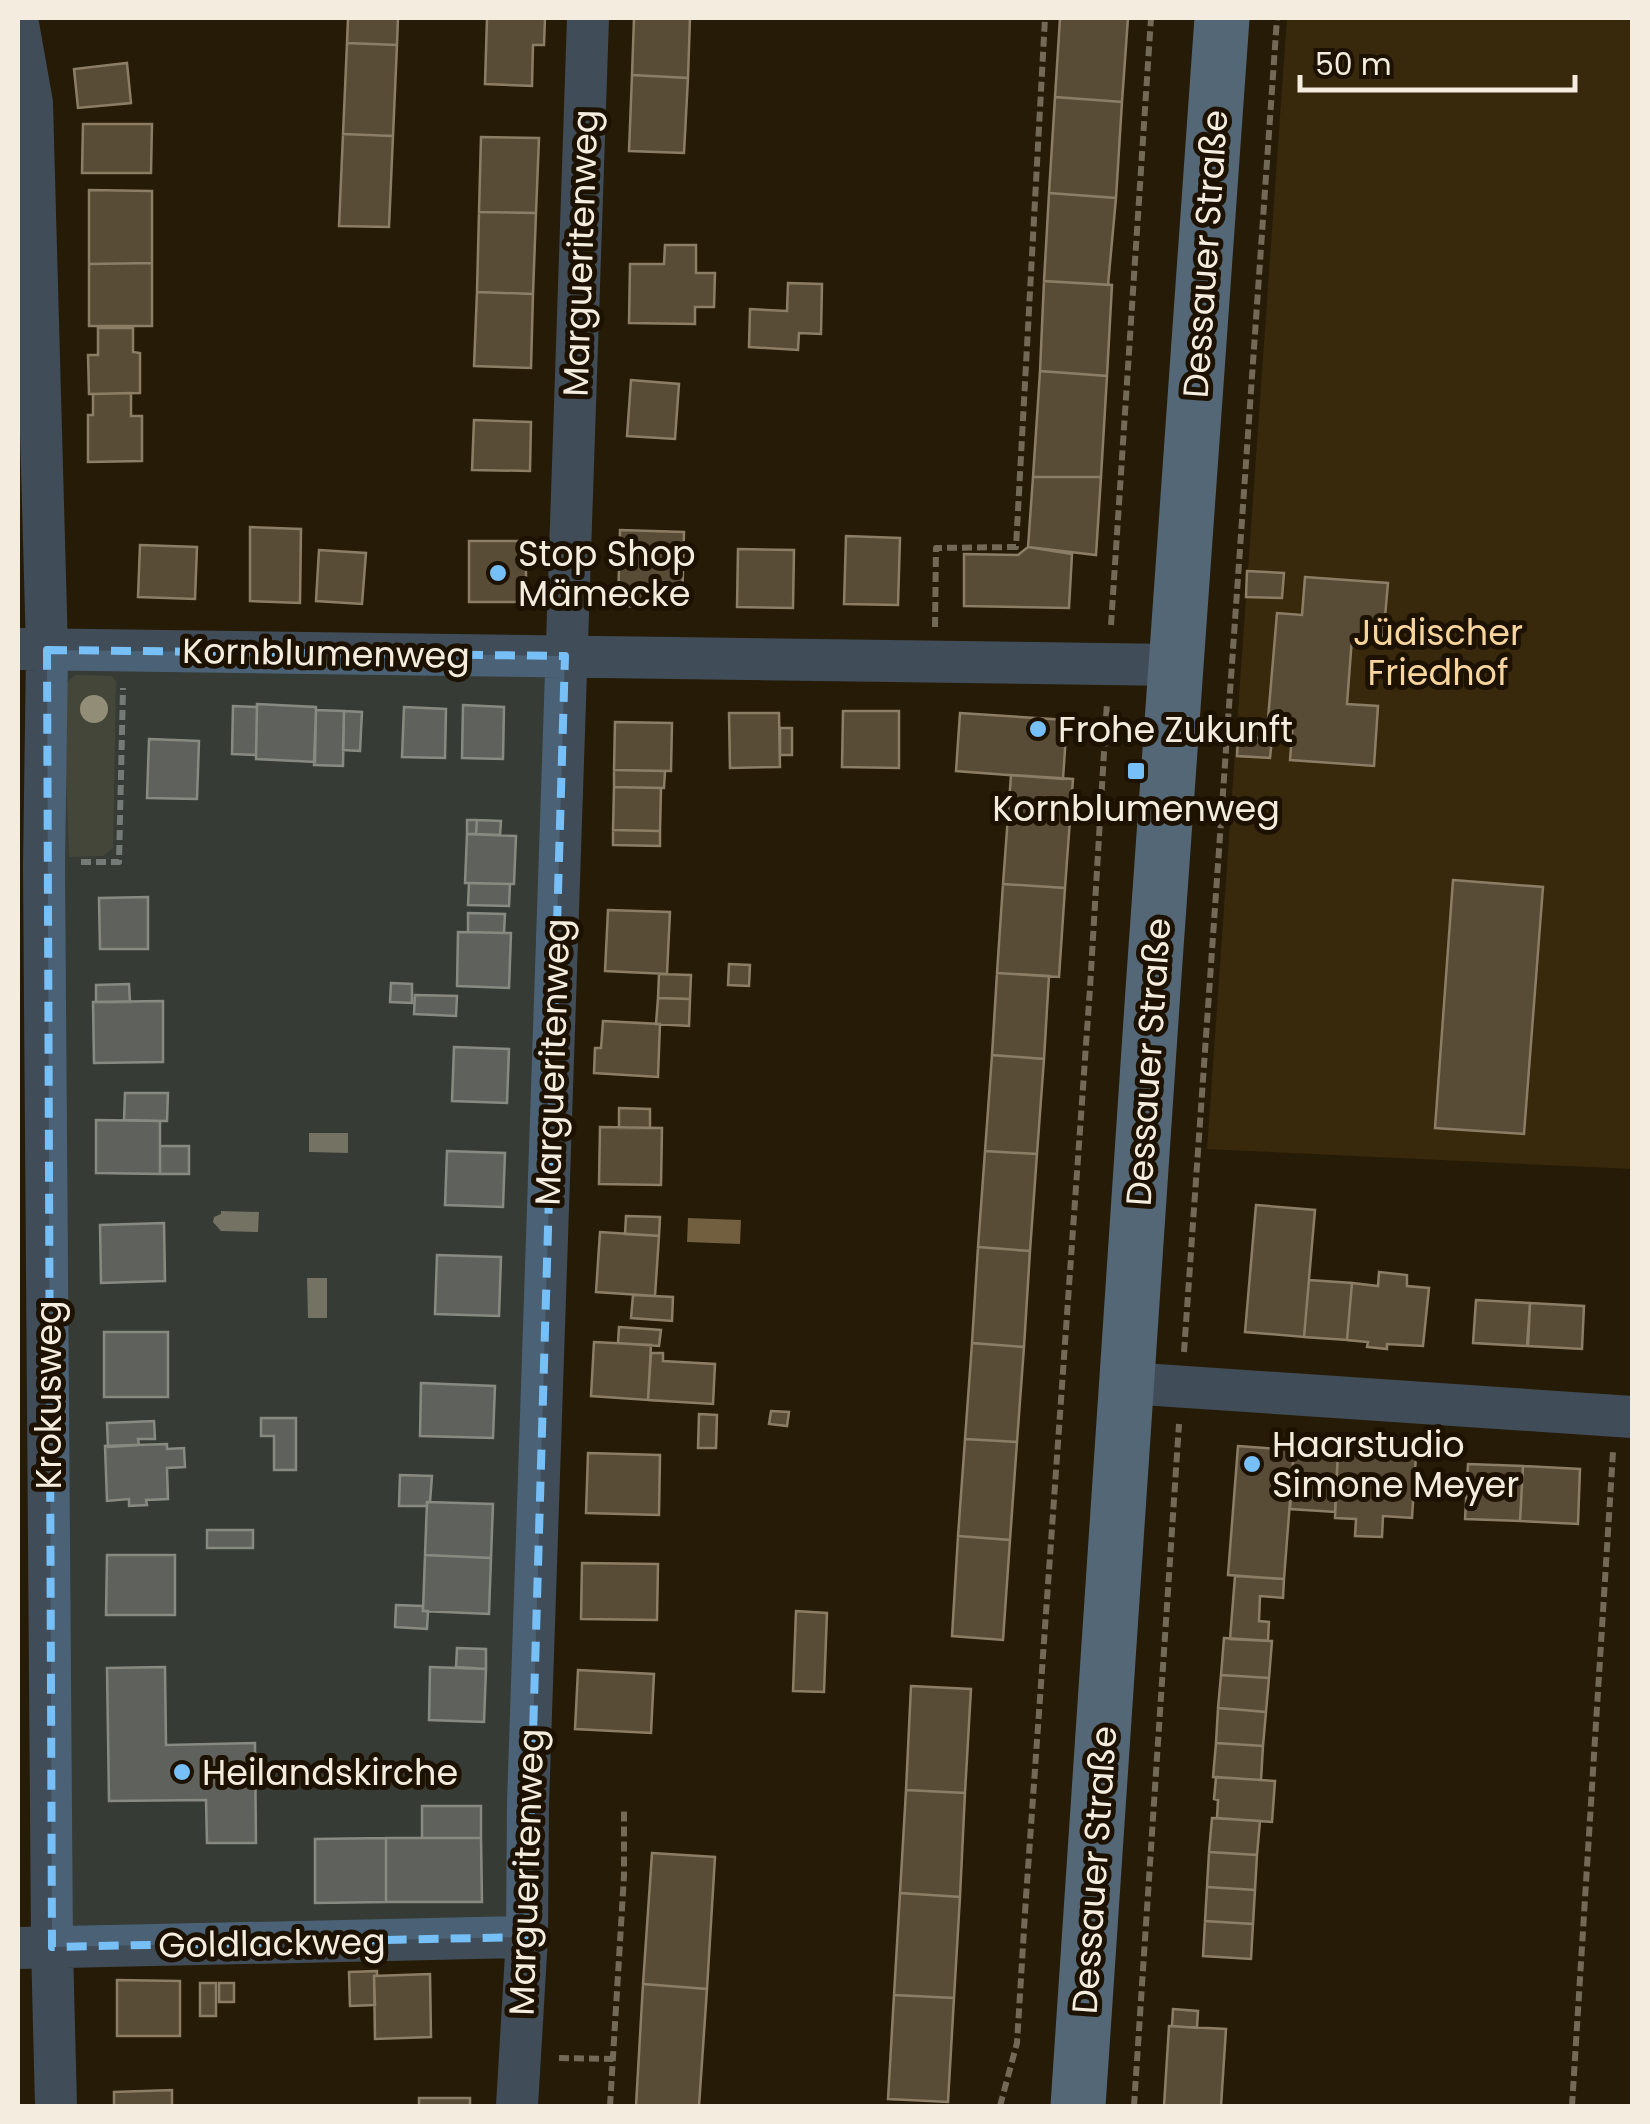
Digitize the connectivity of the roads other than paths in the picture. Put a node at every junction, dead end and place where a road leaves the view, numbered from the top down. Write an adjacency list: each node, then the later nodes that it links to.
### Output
1 (588, 18): 5 (street, Margueritenweg)
2 (1222, 18): 6 (main road, Dessauer Straße)
3 (18, 24): 4 (street, Krokusweg)
4 (32, 649): 5 (street, Kornblumenweg); 10 (street, Krokusweg)
5 (565, 656): 6 (street, Kornblumenweg); 9 (street, Margueritenweg)
6 (1175, 666): 7 (main road, Dessauer Straße)
7 (1126, 1384): 8 (street); 13 (main road, Dessauer Straße)
8 (1624, 1416)
9 (527, 1937): 10 (street, Goldlackweg); 12 (street, Margueritenweg)
10 (34, 1947): 11 (street, Krokusweg)
11 (56, 2106)
12 (517, 2106)
13 (1078, 2106)

